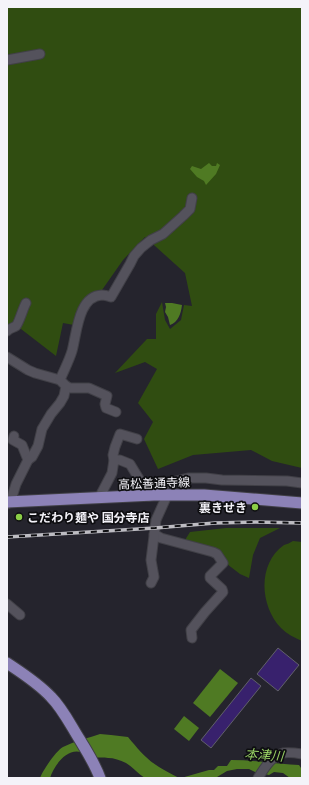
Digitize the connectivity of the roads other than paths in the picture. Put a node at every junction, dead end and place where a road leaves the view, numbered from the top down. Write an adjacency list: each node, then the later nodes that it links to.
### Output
1 (40, 54): 2 (street)
2 (7, 60)
3 (192, 198): 7 (street)
4 (26, 304): 5 (street)
5 (7, 331)
6 (7, 357): 7 (street)
7 (63, 383): 8 (street); 11 (street)
8 (116, 412)
9 (14, 436): 11 (street)
10 (137, 439): 12 (street)
11 (28, 460): 17 (street)
12 (114, 460): 14 (street); 16 (street)
13 (302, 483): 14 (street)
14 (151, 495): 15 (main road, 高松善通寺線); 16 (main road, 高松善通寺線)
15 (167, 495): 18 (main road, 高松善通寺線); 19 (street)
16 (99, 498): 17 (main road, 高松善通寺線)
17 (7, 503)
18 (302, 503)
19 (154, 534): 20 (street); 23 (street)
20 (151, 583)
21 (7, 604): 22 (street)
22 (20, 615)
23 (192, 638)
24 (7, 663): 26 (main road)
25 (302, 754): 27 (street)
26 (100, 778)
27 (258, 778)

